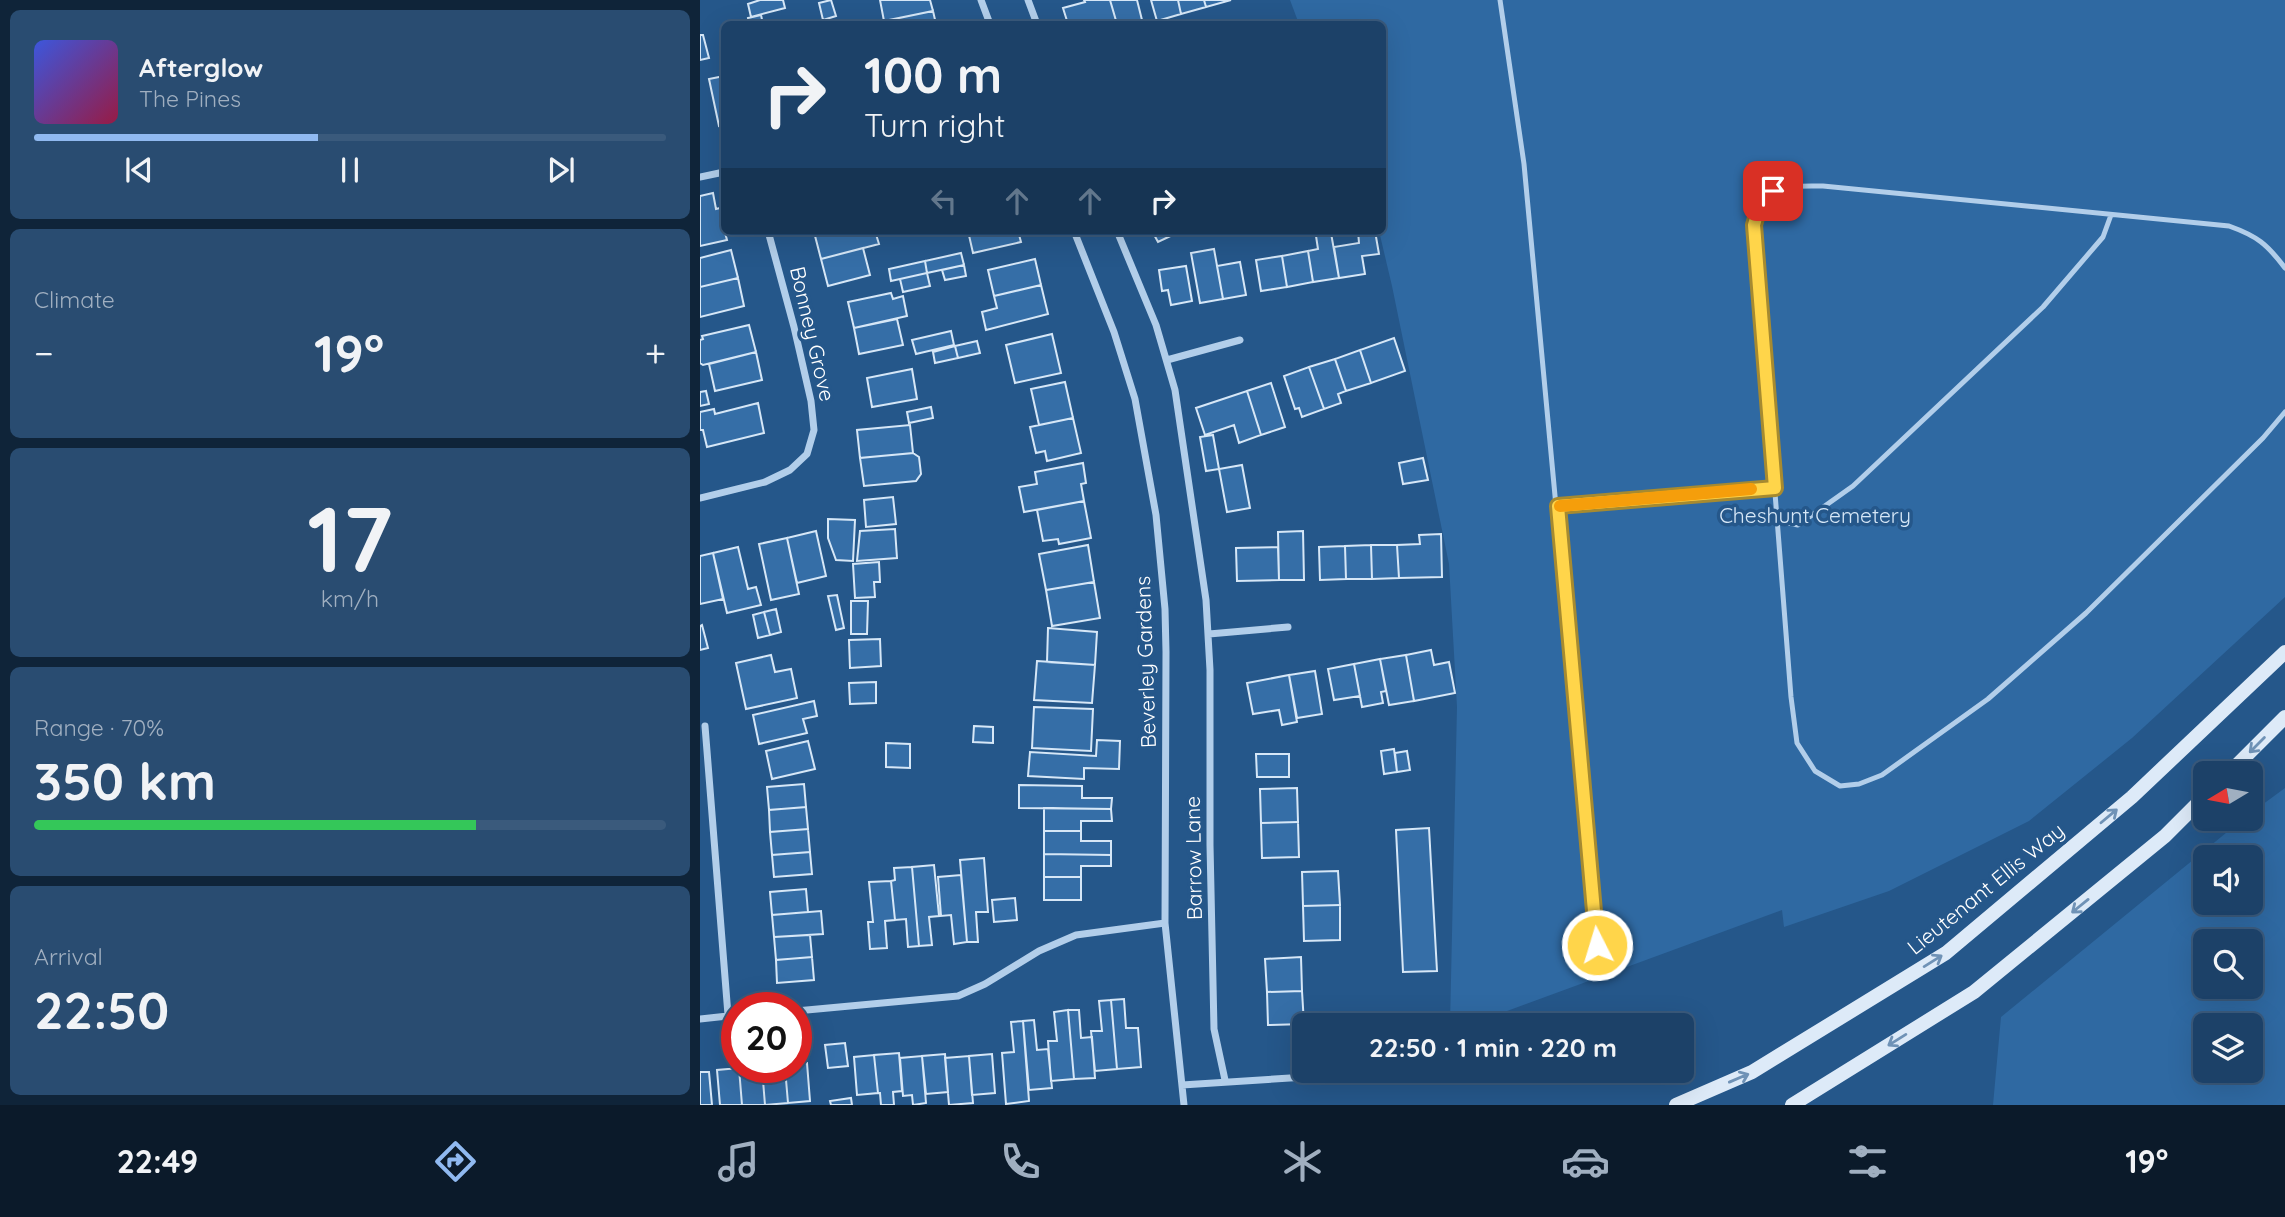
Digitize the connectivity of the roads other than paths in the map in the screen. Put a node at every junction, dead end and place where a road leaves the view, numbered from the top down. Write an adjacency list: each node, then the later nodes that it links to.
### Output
1 (981, 0): 4 (street)
2 (1028, 0): 5 (street)
3 (1500, 0): 18 (lane)
4 (989, 21)
5 (1036, 21)
6 (721, 173): 7 (street)
7 (700, 177)
8 (2111, 215): 12 (lane); 16 (lane); 19 (lane)
9 (769, 235): 17 (street, Bonney Grove)
10 (1076, 235): 27 (street, Beverley Gardens)
11 (1119, 235): 14 (street, Barrow Lane)
12 (2285, 268)
13 (1240, 340): 14 (street)
14 (1167, 360): 21 (street, Barrow Lane)
15 (2285, 412): 19 (lane)
16 (1775, 488): 18 (lane); 19 (lane)
17 (700, 498)
18 (1558, 506): 28 (lane)
19 (1778, 521)
20 (1288, 627): 21 (street)
21 (1209, 634): 34 (street, Barrow Lane)
22 (2285, 652): 37 (main road, Lieutenant Ellis Way, one-way to 22)
23 (2285, 717): 25 (main road, one-way to 25)
24 (705, 726): 29 (street)
25 (2241, 761)
26 (2193, 808): 38 (main road, one-way to 38)
27 (1165, 923): 30 (street); 35 (street, Beverley Gardens)
28 (1597, 945)
29 (730, 992)
30 (812, 1010)
31 (721, 1016): 32 (street)
32 (700, 1018)
33 (1292, 1078): 34 (street)
34 (1225, 1080): 35 (street)
35 (1182, 1085): 36 (street, Beverley Gardens)
36 (1184, 1105)
37 (1676, 1105)
38 (1792, 1105)

